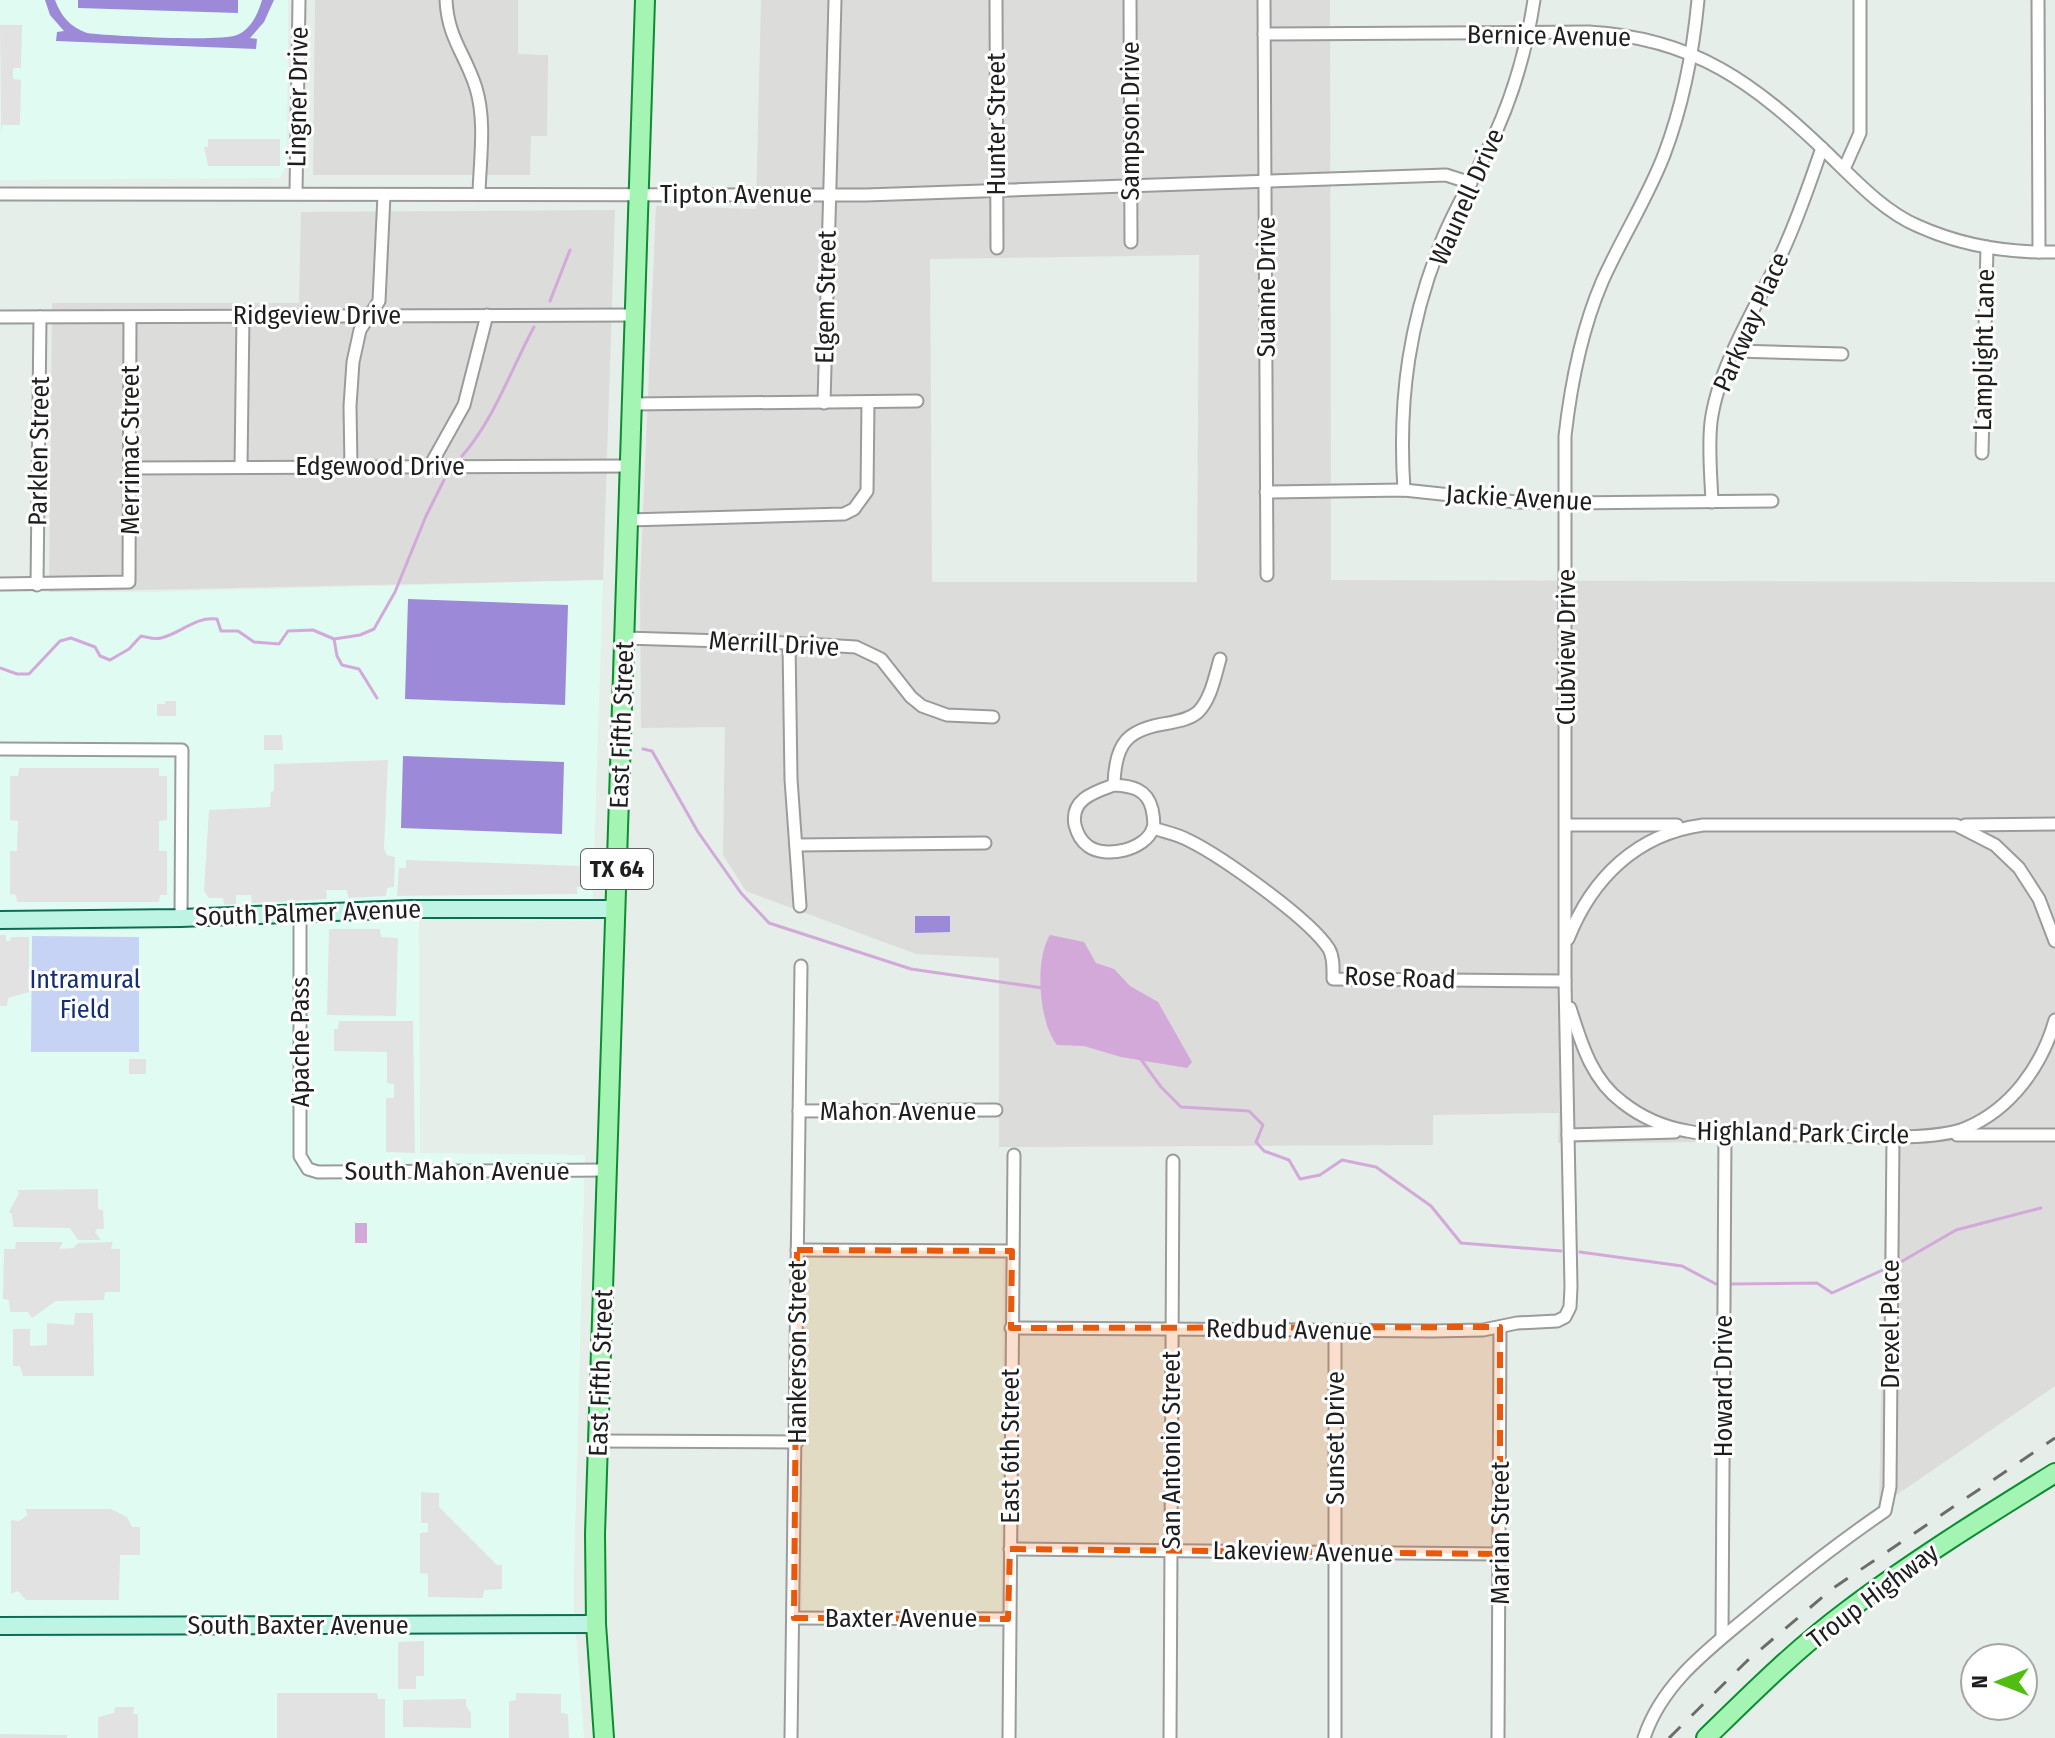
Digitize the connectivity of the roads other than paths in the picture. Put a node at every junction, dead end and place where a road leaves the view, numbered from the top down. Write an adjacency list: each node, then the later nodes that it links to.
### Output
1 (299, 0): 21 (street, Lingner Drive)
2 (446, 0): 22 (street)
3 (645, 0): 23 (main road, East Fifth Street / TX 64)
4 (835, 0): 26 (street, Elgem Street)
5 (996, 0): 20 (street, Hunter Street)
6 (1130, 0): 19 (street, Sampson Drive)
7 (1264, 0): 12 (street, Suanne Drive)
8 (1534, 0): 13 (street, Waunell Drive)
9 (1698, 0): 14 (street, Clubview Drive)
10 (1860, 0): 16 (street)
11 (2038, 0): 30 (street)
12 (1264, 34): 13 (street, Bernice Avenue); 17 (street, Suanne Drive)
13 (1528, 34): 14 (street, Bernice Avenue); 18 (street, Waunell Drive)
14 (1692, 55): 15 (street, Bernice Avenue); 55 (street, Clubview Drive)
15 (1822, 148): 16 (street, Bernice Avenue); 39 (street, Parkway Place)
16 (1844, 169): 28 (street, Bernice Avenue)
17 (1265, 180): 18 (street, Tipton Avenue); 19 (street, Tipton Avenue); 52 (street, Suanne Drive)
18 (1471, 183): 51 (street, Waunell Drive)
19 (1131, 186): 20 (street, Tipton Avenue); 27 (street, Sampson Drive)
20 (997, 192): 26 (street, Tipton Avenue); 29 (street, Hunter Street)
21 (296, 193): 24 (street, Tipton Avenue); 25 (street, Tipton Avenue)
22 (479, 193): 23 (street, Tipton Avenue); 25 (street, Tipton Avenue)
23 (639, 193): 26 (street, Tipton Avenue); 35 (main road, East Fifth Street / TX 64)
24 (0, 194)
25 (384, 195): 32 (street)
26 (828, 195): 43 (street, Elgem Street)
27 (1131, 242)
28 (1987, 247): 30 (street, Bernice Avenue); 45 (street, Lamplight Lane)
29 (997, 248)
30 (2039, 252): 31 (street, Bernice Avenue)
31 (2055, 252)
32 (369, 314): 33 (street, Ridgeview Drive); 34 (street, Ridgeview Drive); 49 (street)
33 (243, 315): 38 (street, Ridgeview Drive); 48 (street)
34 (487, 315): 35 (street, Ridgeview Drive); 46 (street)
35 (635, 315): 44 (main road, East Fifth Street / TX 64)
36 (0, 317): 37 (street, Ridgeview Drive)
37 (40, 317): 38 (street, Ridgeview Drive); 59 (street, Parklen Street)
38 (130, 317): 50 (street, Merrimac Street)
39 (1735, 351): 40 (street); 54 (street, Parkway Place)
40 (1842, 354)
41 (917, 401): 42 (street)
42 (868, 402): 43 (street); 56 (street)
43 (824, 403): 44 (street)
44 (632, 404): 47 (main road, East Fifth Street / TX 64)
45 (1982, 453)
46 (430, 466): 47 (street, Edgewood Drive); 49 (street, Edgewood Drive)
47 (630, 466): 56 (main road, East Fifth Street / TX 64)
48 (241, 467): 49 (street, Edgewood Drive); 50 (street, Edgewood Drive)
49 (351, 467)
50 (130, 468): 59 (street, Merrimac Street)
51 (1404, 490): 52 (street, Jackie Avenue); 55 (street, Jackie Avenue)
52 (1266, 492): 57 (street, Suanne Drive)
53 (1772, 501): 54 (street, Jackie Avenue)
54 (1712, 502): 55 (street, Jackie Avenue)
55 (1566, 503): 67 (street, Clubview Drive)
56 (628, 520): 60 (main road, East Fifth Street / TX 64)
57 (1267, 575)
58 (0, 584): 59 (street)
59 (37, 585)
60 (625, 638): 61 (street, Merrill Drive); 74 (main road, East Fifth Street / TX 64)
61 (789, 643): 63 (street, Merrill Drive); 72 (street)
62 (1220, 659): 65 (street)
63 (993, 717)
64 (0, 749): 76 (street)
65 (1114, 785): 70 (street); 70 (street)
66 (2055, 824): 69 (street)
67 (1566, 825): 68 (street); 79 (street, Clubview Drive)
68 (1703, 825): 69 (street); 79 (street)
69 (1956, 825): 78 (street)
70 (1153, 828): 81 (street, Rose Road)
71 (985, 843): 72 (street)
72 (796, 845): 73 (street)
73 (800, 906)
74 (615, 909): 75 (street, South Palmer Avenue); 95 (main road, East Fifth Street / TX 64)
75 (300, 913): 76 (street, South Palmer Avenue); 94 (street, Apache Pass)
76 (181, 918): 77 (street, South Palmer Avenue)
77 (0, 920)
78 (2055, 941)
79 (1565, 946): 81 (street, Clubview Drive)
80 (801, 966): 85 (street, Hankerson Street)
81 (1565, 981): 82 (street, Clubview Drive)
82 (1566, 996): 86 (street, Highland Park Circle); 88 (street, Clubview Drive)
83 (2055, 1020): 89 (street, Highland Park Circle)
84 (996, 1110): 85 (street, Mahon Avenue)
85 (799, 1111): 96 (street, Hankerson Street)
86 (1691, 1132): 87 (street, Highland Park Circle); 88 (street)
87 (1725, 1134): 91 (street, Highland Park Circle); 114 (street, Howard Drive)
88 (1568, 1135): 98 (street, Clubview Drive)
89 (1945, 1135): 90 (street); 91 (street, Highland Park Circle)
90 (2055, 1135)
91 (1893, 1136): 114 (street, Drexel Place)
92 (1014, 1155): 97 (street, East 6th Street)
93 (1173, 1161): 101 (street, San Antonio Street)
94 (308, 1169): 95 (street, South Mahon Avenue)
95 (607, 1170): 103 (main road, East Fifth Street / TX 64)
96 (797, 1250): 97 (street); 104 (street, Hankerson Street)
97 (1012, 1251): 100 (street, East 6th Street)
98 (1565, 1317): 99 (street, Redbud Avenue)
99 (1500, 1327): 102 (street, Redbud Avenue); 109 (street, Marian Street)
100 (1011, 1328): 101 (street, Redbud Avenue); 106 (street, East 6th Street)
101 (1171, 1329): 102 (street, Redbud Avenue); 107 (street, San Antonio Street)
102 (1335, 1331): 108 (street, Sunset Drive)
103 (599, 1441): 104 (street); 112 (main road, East Fifth Street / TX 64)
104 (797, 1442): 110 (street, Hankerson Street)
105 (2055, 1473): 115 (main road, Troup Highway)
106 (1010, 1549): 107 (street, Lakeview Avenue); 111 (street, East 6th Street)
107 (1171, 1550): 108 (street, Lakeview Avenue); 119 (street, San Antonio Street)
108 (1335, 1553): 109 (street, Lakeview Avenue); 120 (street, Sunset Drive)
109 (1500, 1554): 121 (street, Marian Street)
110 (794, 1618): 111 (street, Baxter Avenue); 117 (street, Hankerson Street)
111 (1008, 1619): 118 (street, East 6th Street)
112 (596, 1624): 113 (street, South Baxter Avenue); 116 (main road, East Fifth Street / TX 64)
113 (0, 1626)
114 (1722, 1637): 122 (street)
115 (1710, 1736)
116 (604, 1738)
117 (791, 1738)
118 (1009, 1738)
119 (1170, 1738)
120 (1335, 1738)
121 (1498, 1738)
122 (1644, 1738)

